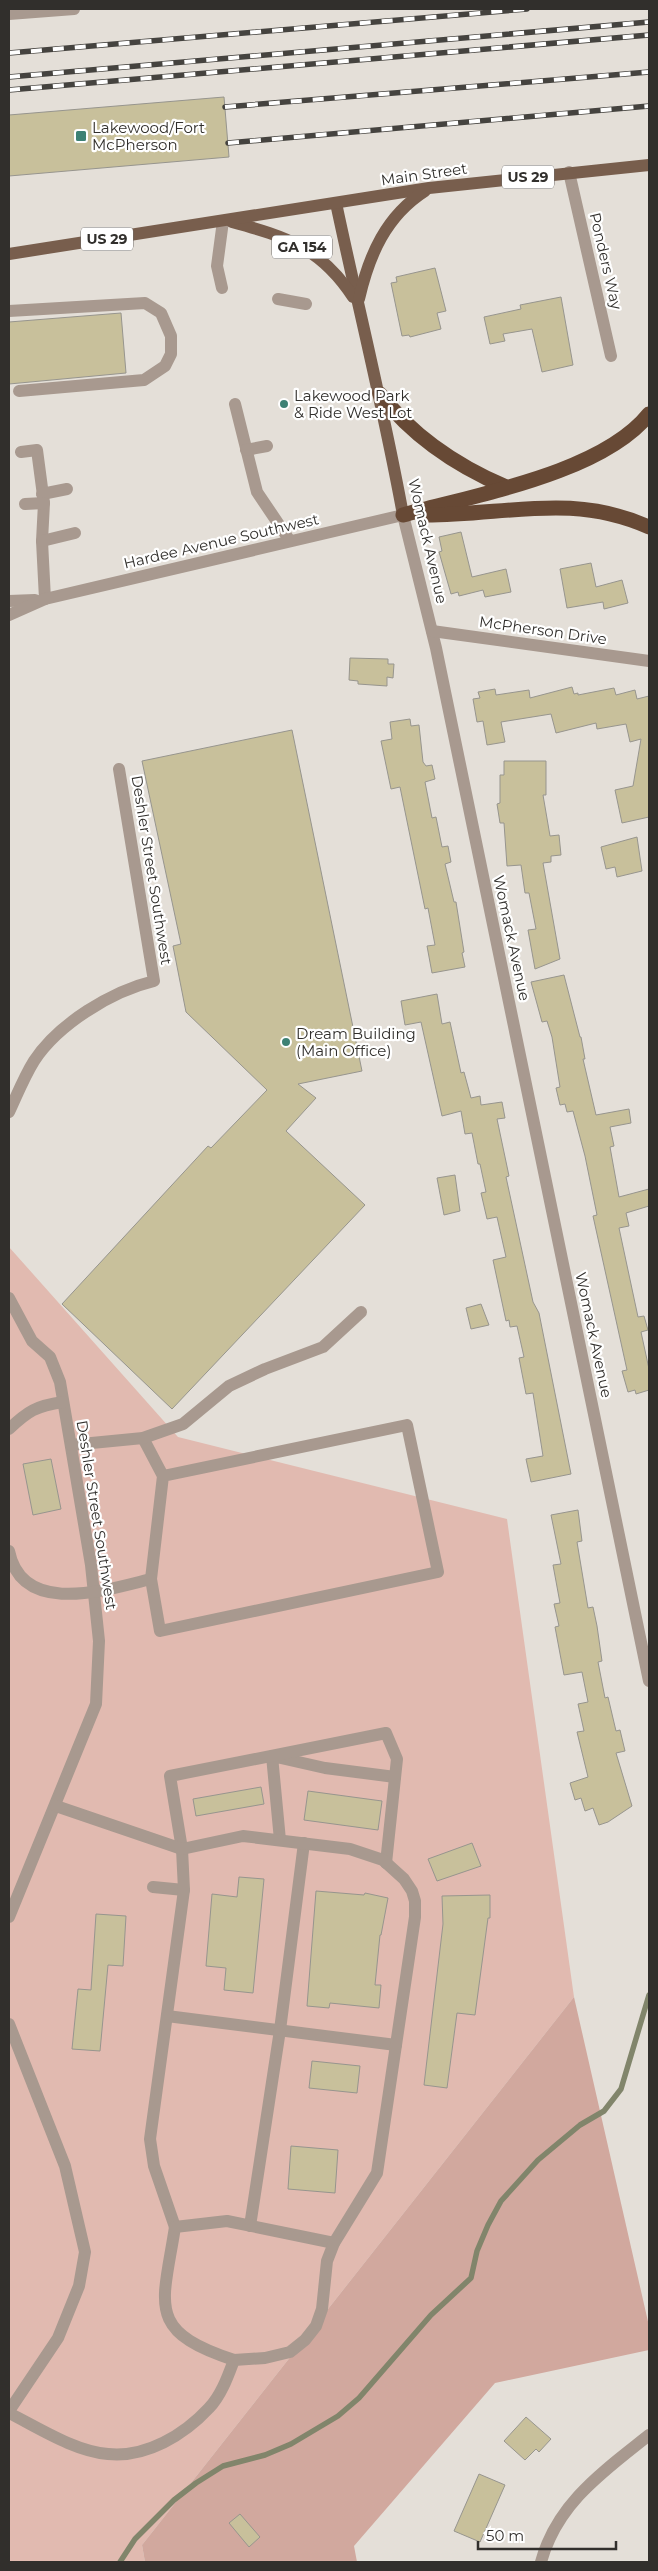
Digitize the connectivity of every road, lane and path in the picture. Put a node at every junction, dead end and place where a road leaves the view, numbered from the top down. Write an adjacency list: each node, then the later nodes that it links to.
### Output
1 (74, 9): 2 (street)
2 (9, 14)
3 (649, 165): 4 (main road, Main Street / US 29)
4 (569, 172): 5 (main road, Main Street / US 29); 14 (street, Ponders Way)
5 (429, 188): 6 (main road, Main Street / US 29); 11 (main road)
6 (336, 203): 7 (main road, Main Street / US 29); 11 (main road, Womack Avenue)
7 (225, 221): 8 (main road, Main Street / US 29); 9 (street); 11 (main road, GA 154)
8 (9, 254)
9 (222, 288)
10 (278, 299): 12 (street)
11 (357, 303): 16 (main road, Womack Avenue / GA 154)
12 (306, 304)
13 (9, 311): 15 (street)
14 (610, 356)
15 (18, 391)
16 (380, 394): 22 (highway); 26 (main road, Womack Avenue / GA 154)
17 (235, 404): 20 (street)
18 (649, 414): 22 (highway)
19 (267, 446): 20 (street)
20 (246, 450): 30 (street)
21 (21, 452): 24 (street)
22 (506, 487): 26 (highway)
23 (67, 489): 24 (street)
24 (43, 498): 25 (street); 29 (street)
25 (25, 504)
26 (403, 515): 27 (highway); 30 (street, Hardee Avenue Southwest); 34 (street, Womack Avenue)
27 (649, 527)
28 (75, 533): 29 (street)
29 (42, 541): 31 (street)
30 (290, 542): 31 (street, Hardee Avenue Southwest)
31 (45, 600): 32 (street, Hardee Avenue Southwest); 33 (street, Hardee Avenue Southwest)
32 (9, 601)
33 (9, 615)
34 (432, 632): 35 (street, McPherson Drive); 48 (street, Womack Avenue)
35 (649, 661)
36 (119, 769): 37 (street, Deshler Street Southwest)
37 (9, 1112)
38 (9, 1298): 40 (street, Deshler Street Southwest)
39 (361, 1312): 42 (street)
40 (63, 1402): 41 (street); 43 (street, Deshler Street Southwest)
41 (9, 1429)
42 (142, 1438): 43 (street); 44 (street)
43 (71, 1445): 47 (street, Deshler Street Southwest)
44 (163, 1476): 46 (street); 46 (street)
45 (9, 1551): 47 (street)
46 (151, 1579): 47 (street)
47 (94, 1592): 51 (street, Deshler Street Southwest)
48 (649, 1681)
49 (272, 1756): 50 (street); 50 (street); 52 (street); 54 (street)
50 (396, 1777): 55 (street)
51 (56, 1806): 54 (street); 58 (street, Deshler Street Southwest)
52 (280, 1840): 53 (street); 54 (street)
53 (304, 1844): 55 (street); 61 (street)
54 (182, 1849): 57 (street)
55 (386, 1863): 62 (street)
56 (153, 1887): 57 (street)
57 (184, 1890): 59 (street)
58 (9, 1917)
59 (167, 2016): 61 (street); 64 (street)
60 (9, 2024): 67 (street)
61 (280, 2030): 62 (street); 63 (street)
62 (396, 2045): 65 (street)
63 (250, 2226): 64 (street); 65 (street)
64 (174, 2227): 66 (street)
65 (334, 2243): 66 (street)
66 (234, 2360): 67 (street)
67 (9, 2412)
68 (649, 2435): 69 (street)
69 (541, 2562)

